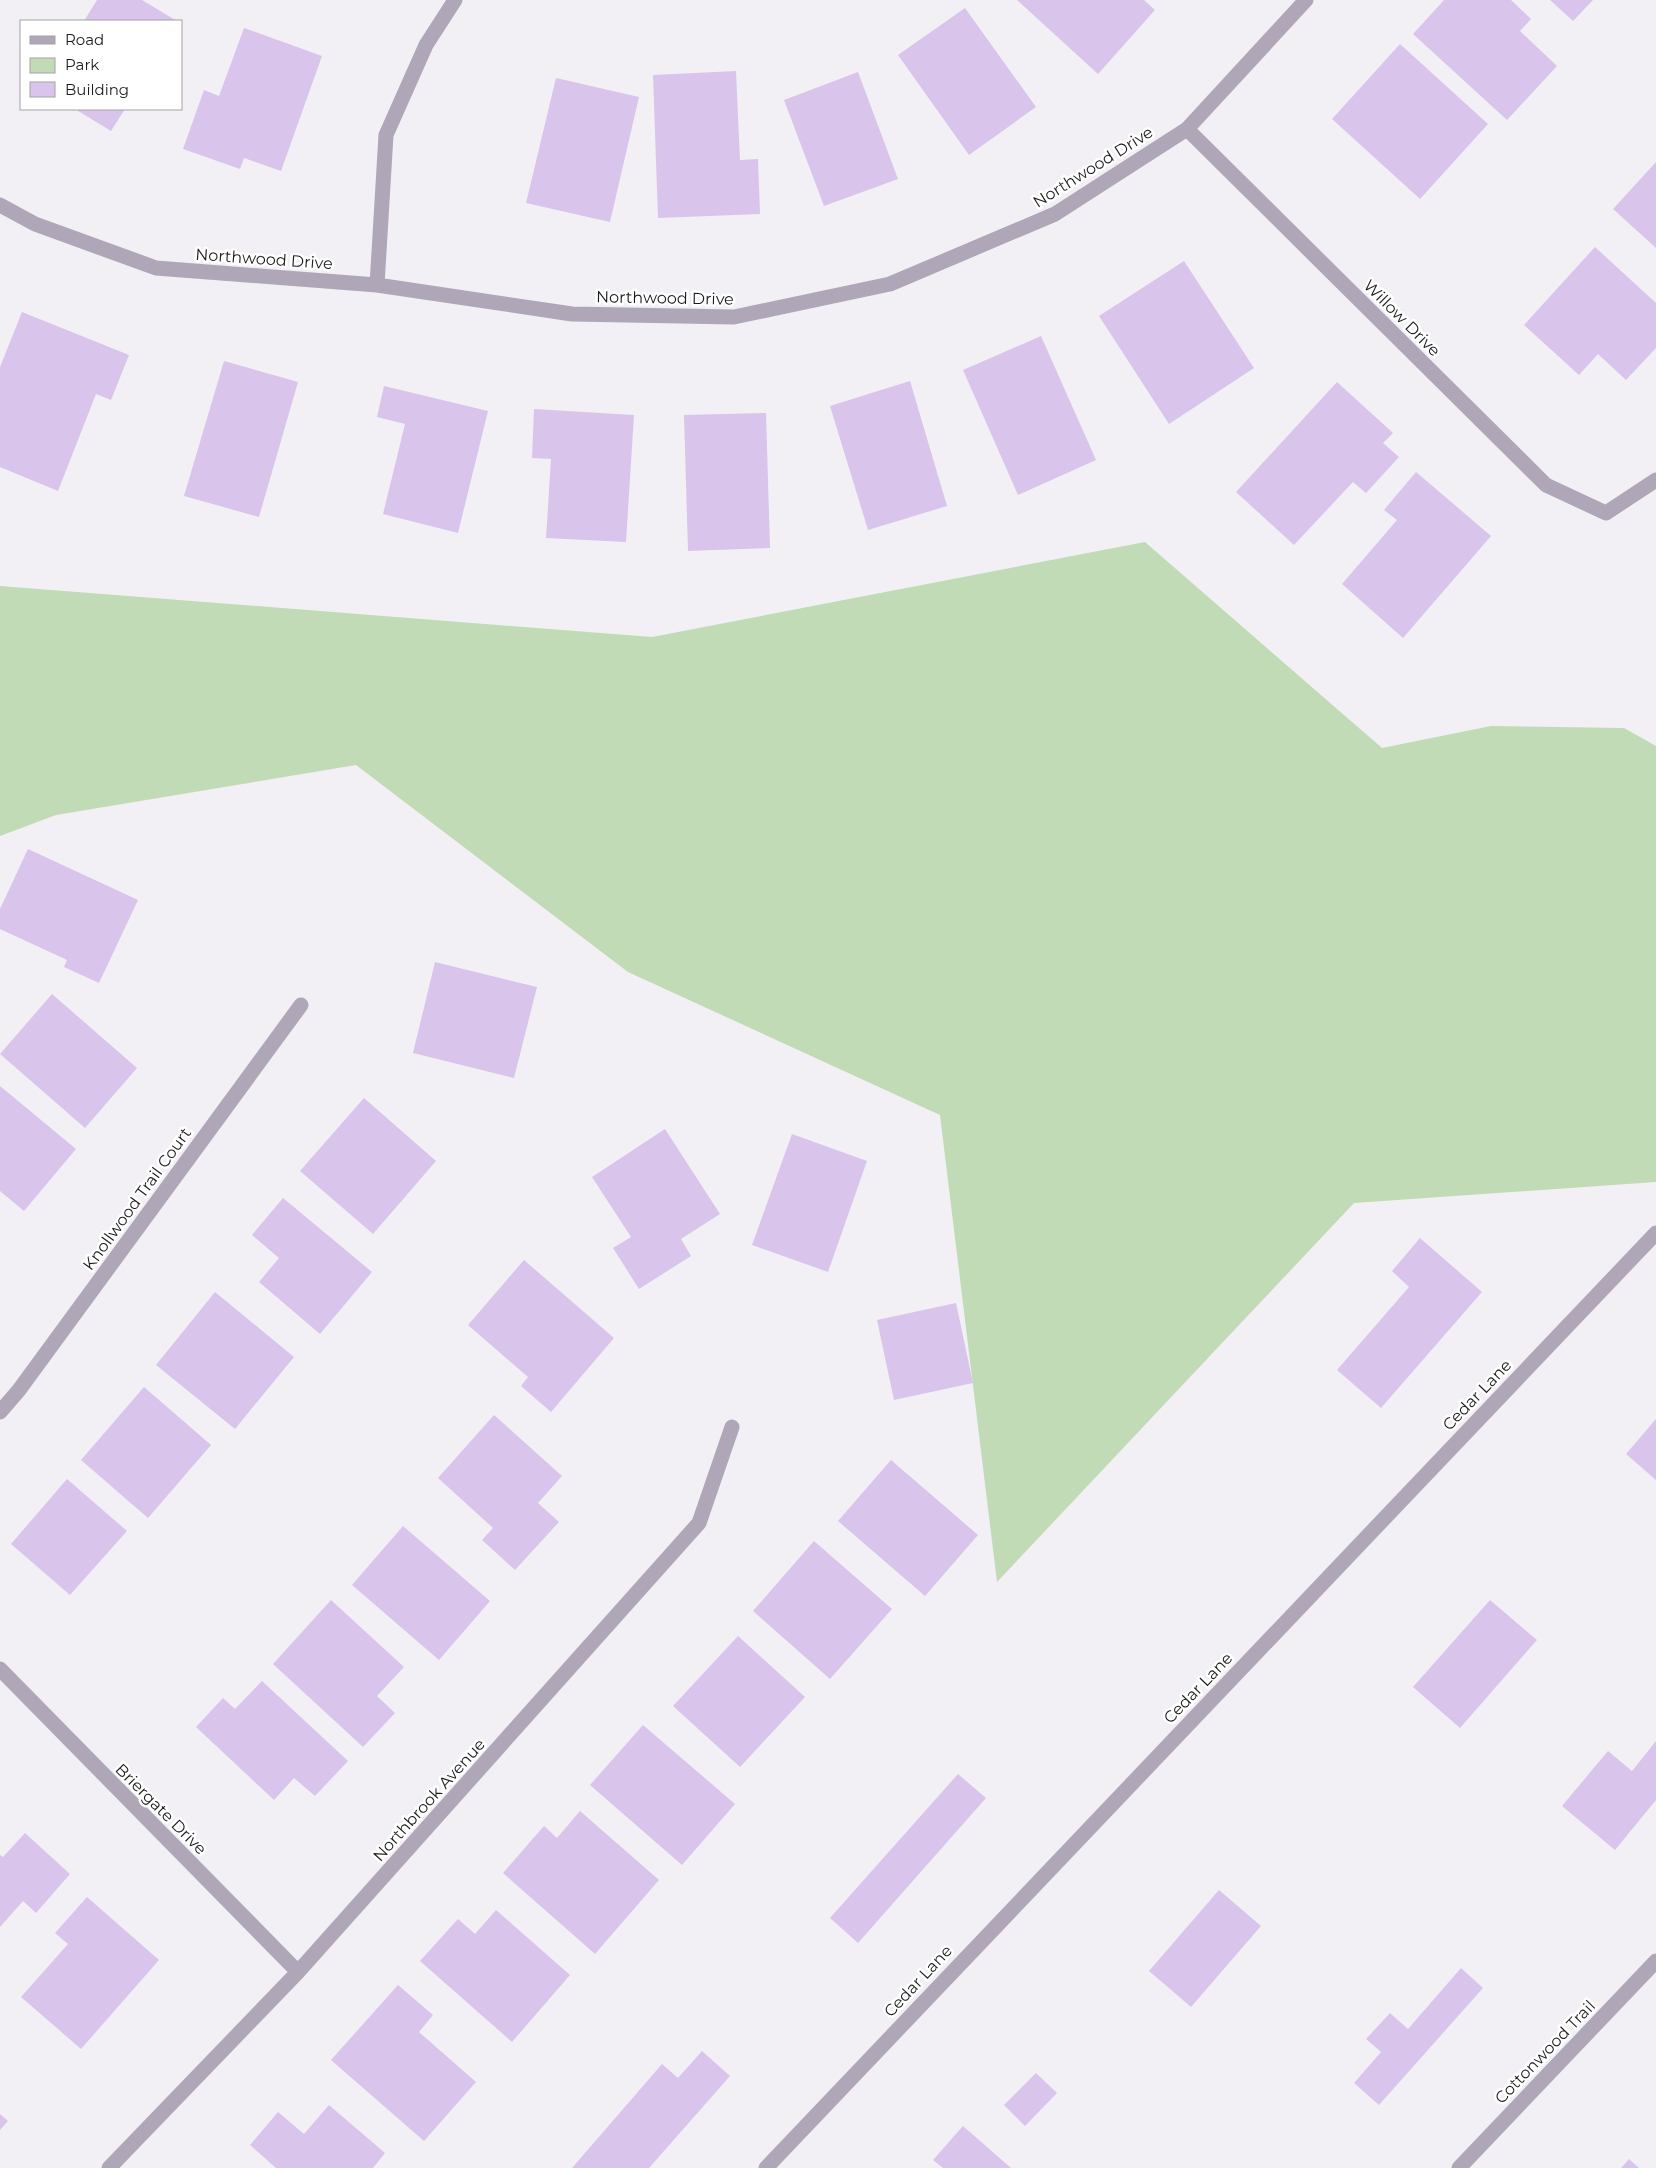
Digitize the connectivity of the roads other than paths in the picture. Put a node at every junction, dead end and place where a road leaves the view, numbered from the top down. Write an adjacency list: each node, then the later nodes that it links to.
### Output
1 (455, 0): 5 (street)
2 (1306, 0): 3 (street, Northwood Drive)
3 (1187, 129): 5 (street, Northwood Drive); 6 (street, Willow Drive)
4 (0, 205): 5 (street, Northwood Drive)
5 (378, 285)
6 (1656, 480)
7 (301, 1005): 9 (street, Knollwood Trail Court)
8 (1656, 1233): 15 (street, Cedar Lane)
9 (0, 1412)
10 (732, 1427): 13 (street, Northbrook Avenue)
11 (0, 1669): 13 (street, Briergate Drive)
12 (1656, 1961): 16 (street, Cottonwood Trail)
13 (298, 1972): 14 (street, Northbrook Avenue)
14 (109, 2168)
15 (766, 2168)
16 (1459, 2168)

